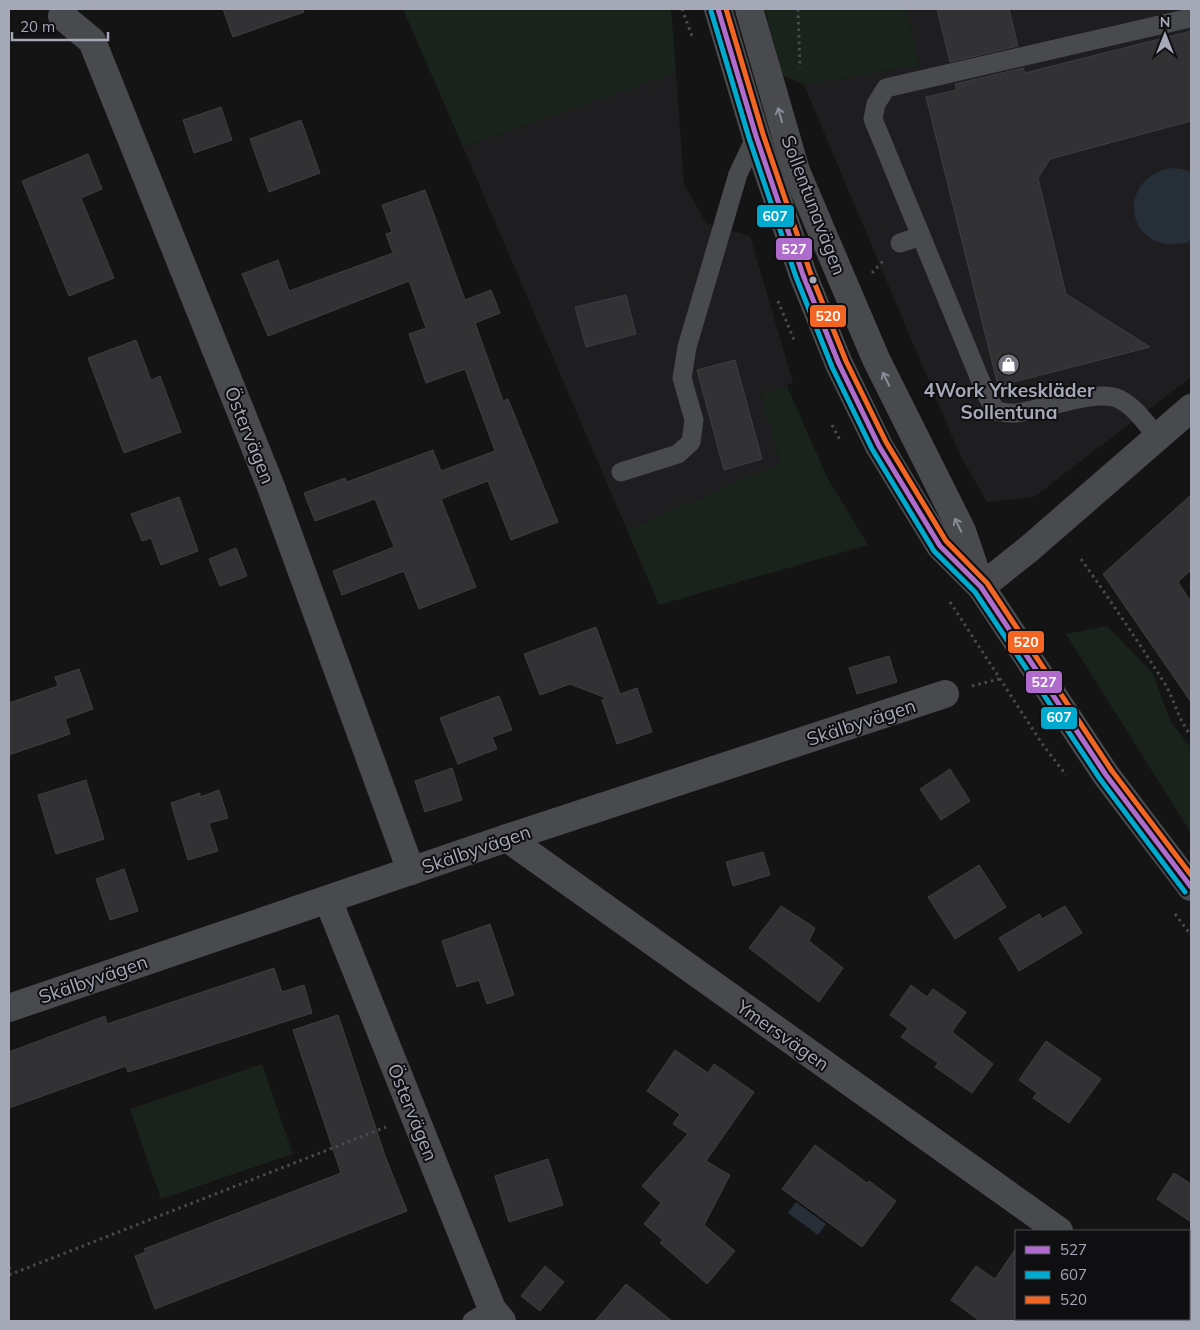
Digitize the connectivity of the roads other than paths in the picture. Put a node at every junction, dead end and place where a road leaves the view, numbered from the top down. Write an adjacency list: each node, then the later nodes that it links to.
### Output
1 (718, 9): 5 (street, Sollentunavägen)
2 (749, 9): 11 (street, Sollentunavägen, one-way to 2)
3 (62, 16): 14 (street, Östervägen)
4 (1190, 18): 6 (lane)
5 (756, 136): 10 (lane); 11 (street, Sollentunavägen)
6 (921, 236): 7 (lane); 9 (lane)
7 (900, 243)
8 (1191, 408): 9 (street)
9 (1157, 437): 11 (street)
10 (621, 472)
11 (981, 587): 15 (street, Sollentunavägen)
12 (945, 694): 13 (street, Skälbyvägen)
13 (507, 838): 14 (street, Skälbyvägen); 18 (street, Ymersvägen)
14 (411, 871): 16 (street, Skälbyvägen)
15 (1191, 887)
16 (328, 900): 17 (street, Skälbyvägen); 19 (street, Östervägen)
17 (9, 1008)
18 (1058, 1230)
19 (488, 1317)

